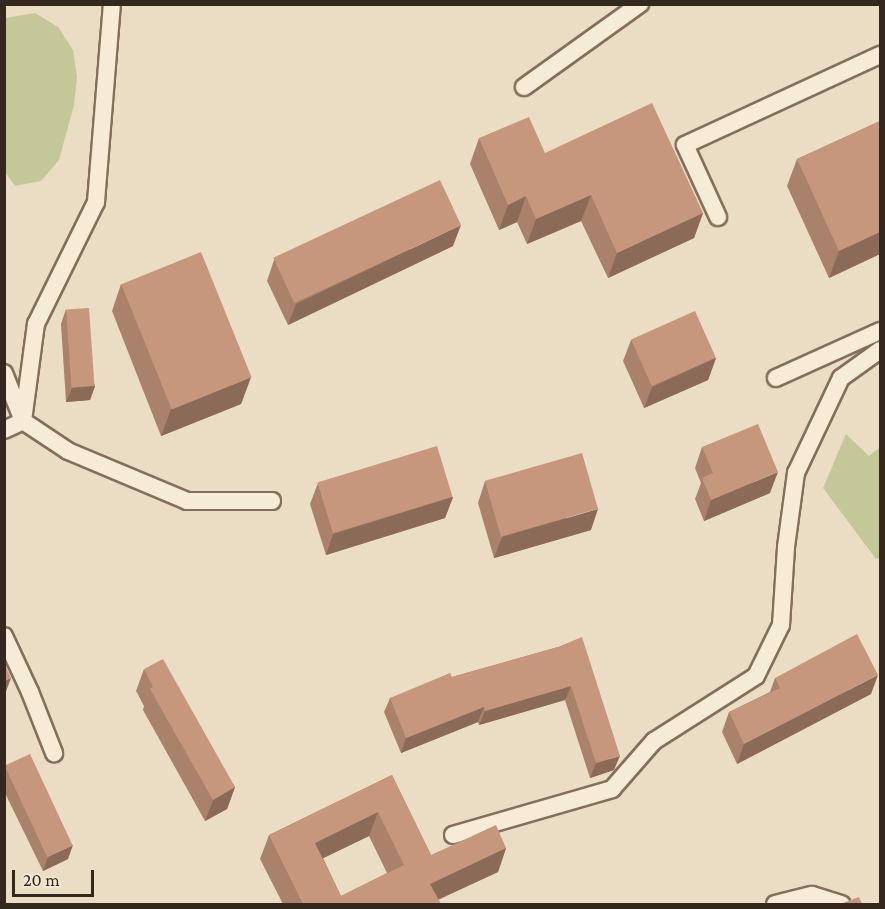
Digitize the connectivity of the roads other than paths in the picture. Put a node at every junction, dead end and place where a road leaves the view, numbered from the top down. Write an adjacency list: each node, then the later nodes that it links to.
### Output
1 (111, 4): 10 (lane)
2 (640, 4): 4 (lane)
3 (880, 55): 5 (lane)
4 (524, 87)
5 (718, 217)
6 (880, 331): 9 (lane)
7 (880, 350): 15 (lane)
8 (4, 373): 10 (lane)
9 (776, 378)
10 (23, 421): 11 (lane); 12 (lane)
11 (4, 430)
12 (272, 501)
13 (4, 636): 14 (lane)
14 (54, 753)
15 (453, 836)
16 (775, 904): 17 (lane)
17 (842, 904)

